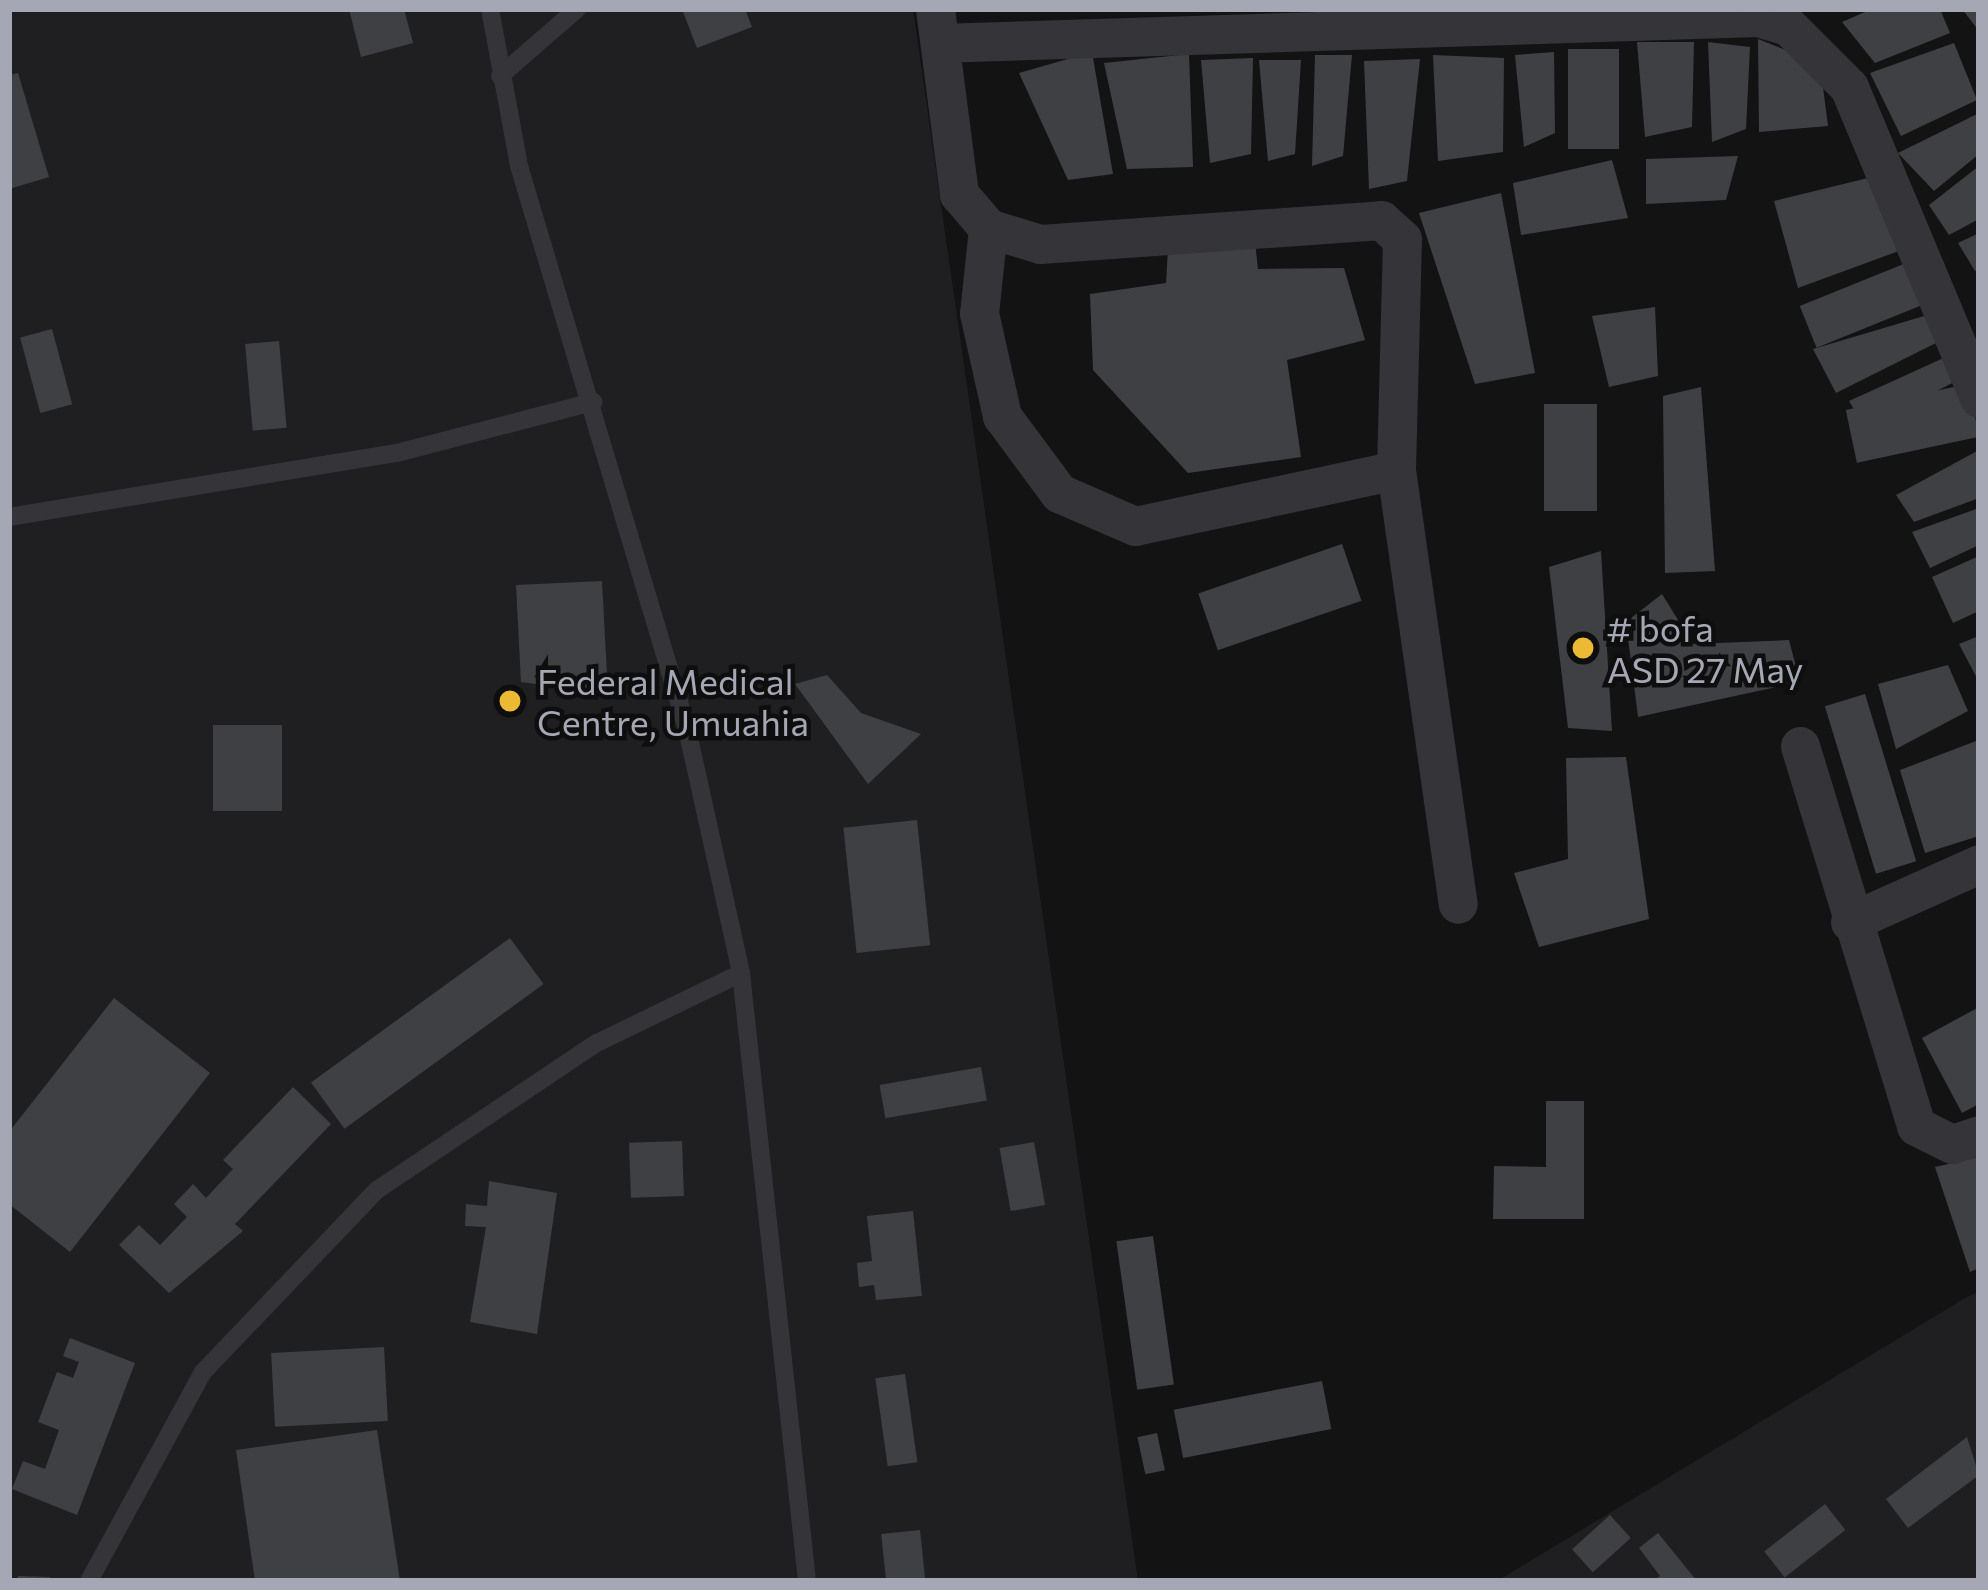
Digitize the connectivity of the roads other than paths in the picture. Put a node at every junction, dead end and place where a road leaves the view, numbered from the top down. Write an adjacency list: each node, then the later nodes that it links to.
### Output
1 (490, 9): 5 (lane)
2 (577, 9): 5 (lane)
3 (1285, 23): 4 (street); 7 (street)
4 (938, 26): 6 (street)
5 (500, 76): 8 (lane)
6 (988, 228): 9 (street); 9 (street)
7 (1979, 398)
8 (593, 402): 10 (lane); 15 (lane)
9 (1396, 470): 13 (street)
10 (9, 517)
11 (1800, 746): 14 (street)
12 (1979, 864): 14 (street)
13 (1458, 904)
14 (1850, 922): 16 (street)
15 (741, 973): 17 (lane); 18 (lane)
16 (1979, 1135)
17 (89, 1581)
18 (807, 1581)

